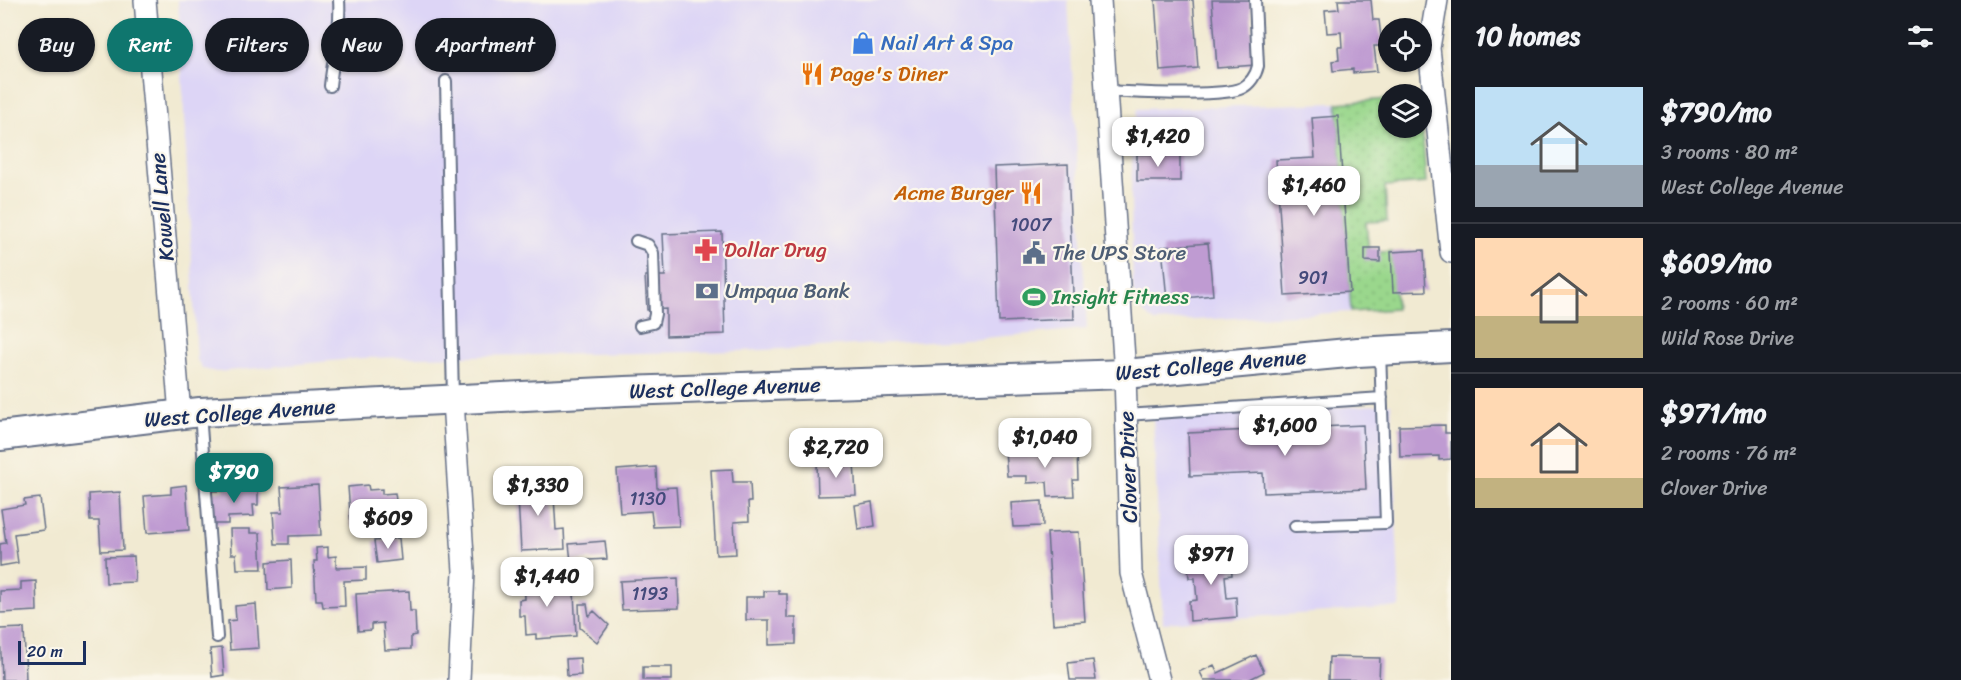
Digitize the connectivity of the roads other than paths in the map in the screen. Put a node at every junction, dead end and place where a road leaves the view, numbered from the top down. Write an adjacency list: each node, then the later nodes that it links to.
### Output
1 (145, 0): 18 (street, Kowell Lane)
2 (339, 0): 7 (lane)
3 (1100, 0): 8 (street, Clover Drive)
4 (1255, 0): 8 (lane)
5 (1437, 0): 9 (street)
6 (446, 81): 17 (lane)
7 (330, 86)
8 (1106, 91): 15 (street, Clover Drive)
9 (1447, 184): 11 (street)
10 (636, 241): 12 (lane)
11 (1451, 252)
12 (640, 326)
13 (1451, 347): 14 (main road, West College Avenue)
14 (1380, 351): 15 (main road, West College Avenue); 16 (lane)
15 (1125, 374): 17 (main road, West College Avenue); 19 (street, Clover Drive)
16 (1382, 398): 19 (lane); 21 (lane)
17 (453, 401): 18 (main road, West College Avenue); 23 (street)
18 (190, 413): 20 (main road, West College Avenue); 22 (lane)
19 (1126, 415): 24 (street, Clover Drive)
20 (0, 435)
21 (1295, 526)
22 (217, 637)
23 (459, 680)
24 (1159, 680)

